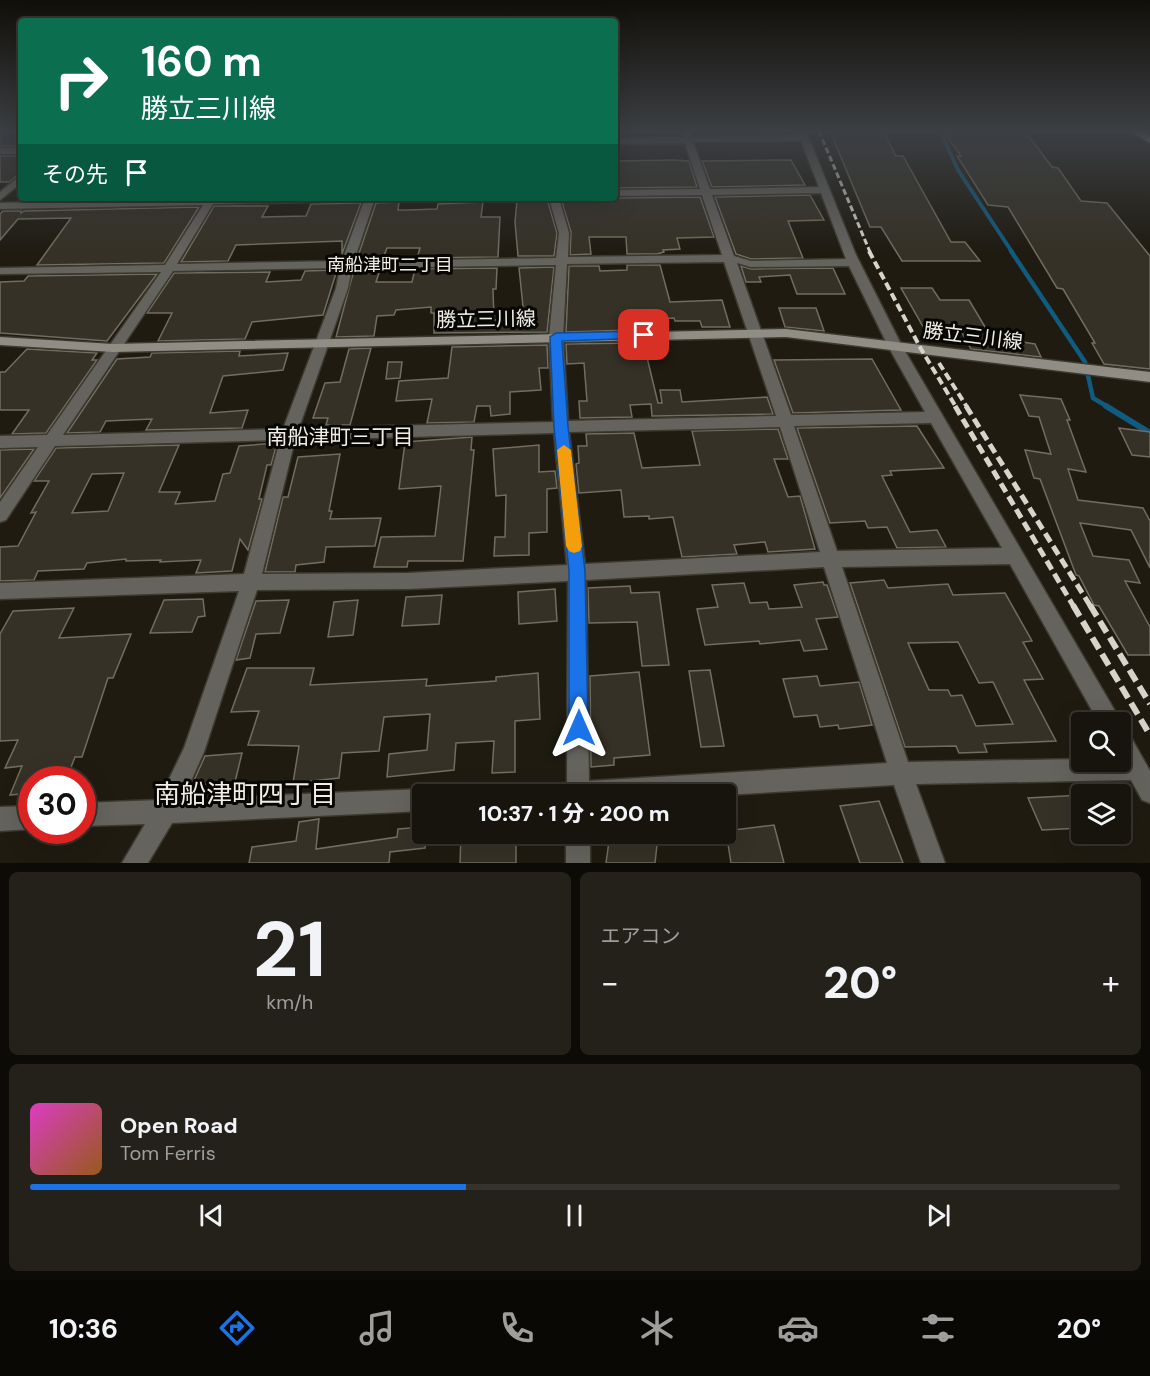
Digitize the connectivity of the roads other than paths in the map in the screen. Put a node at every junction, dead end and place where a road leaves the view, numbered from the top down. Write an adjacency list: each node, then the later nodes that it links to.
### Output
1 (698, 171): 5 (street)
2 (818, 171): 4 (street)
3 (18, 181): 7 (street)
4 (826, 190): 5 (street); 14 (street)
5 (705, 192): 6 (street); 13 (street)
6 (618, 193)
7 (0, 197)
8 (151, 201): 12 (street)
9 (211, 201): 17 (street)
10 (369, 201): 16 (street)
11 (555, 201): 15 (street)
12 (0, 206)
13 (730, 258): 14 (street); 15 (street); 19 (street)
14 (855, 262): 23 (street)
15 (563, 263): 16 (street); 20 (street)
16 (347, 264): 17 (street); 22 (street)
17 (169, 268): 18 (street); 24 (street)
18 (0, 271)
19 (754, 332): 20 (main road, 勝立三川線); 23 (main road, 勝立三川線); 27 (street)
20 (556, 337): 22 (main road, 勝立三川線); 28 (street)
21 (0, 341): 24 (main road, 勝立三川線)
22 (321, 343): 24 (main road, 勝立三川線); 29 (street)
23 (894, 346): 25 (main road, 勝立三川線); 26 (street)
24 (113, 348): 30 (street)
25 (1150, 377)
26 (935, 417): 27 (street); 33 (street)
27 (786, 420): 28 (street); 34 (street)
28 (561, 427): 29 (street); 35 (street)
29 (289, 434): 30 (street); 36 (street)
30 (50, 440): 31 (street); 32 (street)
31 (0, 442)
32 (0, 515)
33 (1016, 556): 34 (street); 38 (street)
34 (832, 560): 35 (street); 41 (street)
35 (577, 571): 36 (street); 42 (street)
36 (251, 582): 37 (street); 46 (street)
37 (0, 591)
38 (1105, 712)
39 (1131, 759): 40 (street)
40 (1137, 769): 41 (street); 44 (street)
41 (901, 773): 43 (street); 53 (street)
42 (578, 784)
43 (732, 784)
44 (1150, 792)
45 (412, 801): 46 (street)
46 (165, 812): 47 (street); 51 (street)
47 (96, 814)
48 (18, 818): 49 (street)
49 (0, 819)
50 (578, 844): 52 (street)
51 (134, 863)
52 (578, 863)
53 (933, 863)

